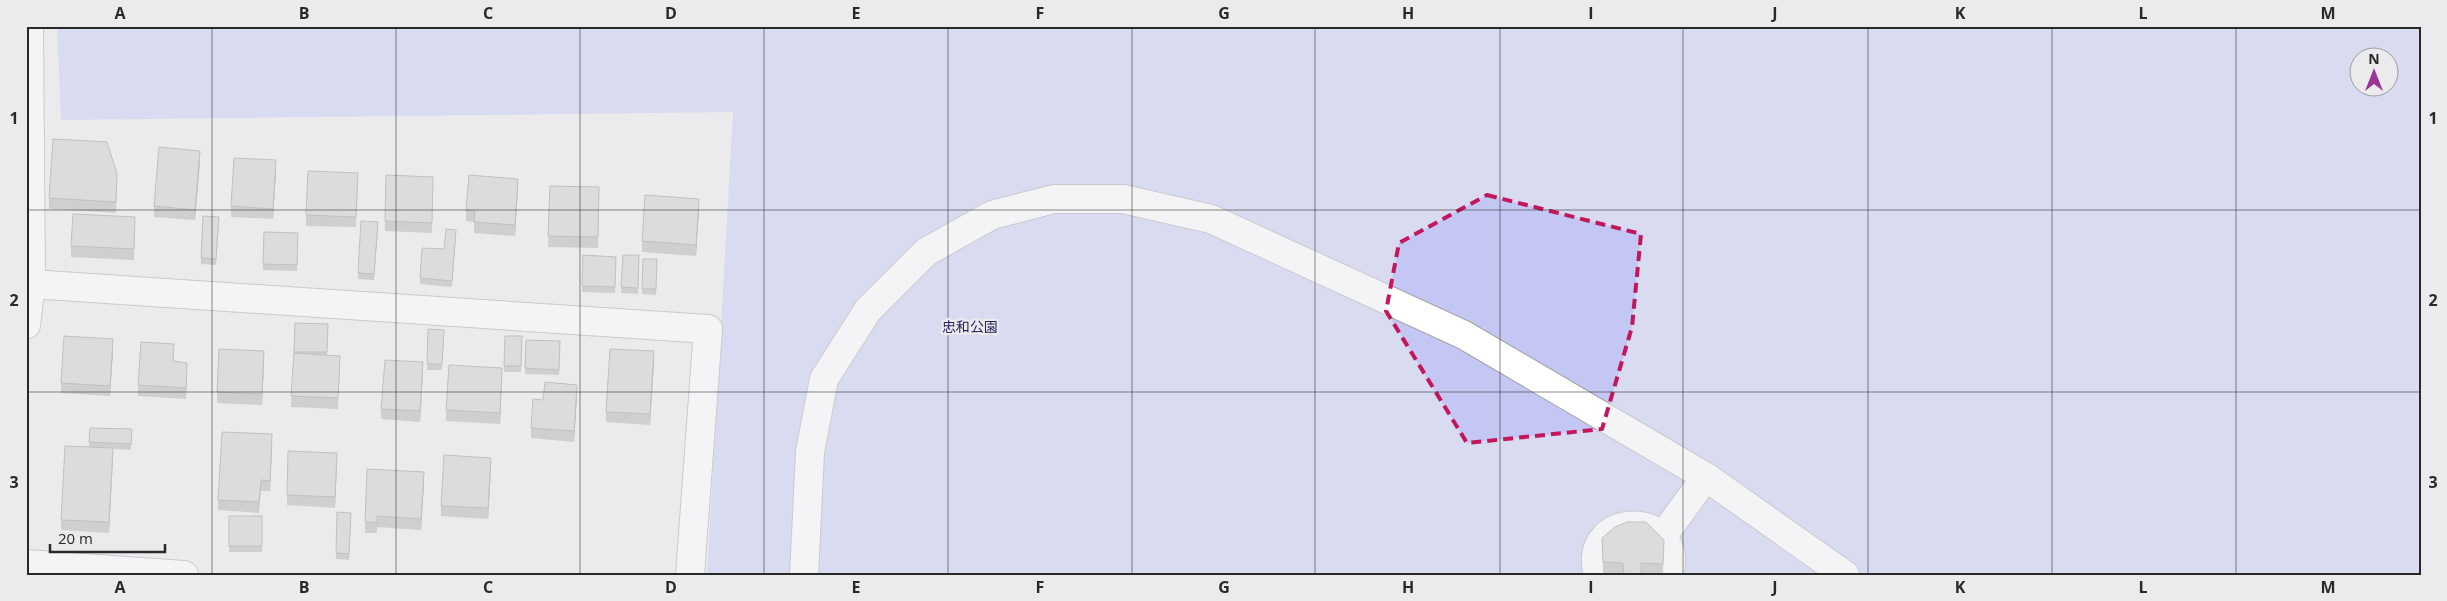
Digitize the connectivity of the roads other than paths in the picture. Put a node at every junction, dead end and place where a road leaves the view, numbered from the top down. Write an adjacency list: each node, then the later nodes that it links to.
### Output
1 (29, 26): 2 (street)
2 (31, 284): 3 (street); 8 (street)
3 (26, 325)
4 (1706, 477): 5 (street); 9 (street); 12 (street)
5 (1662, 537): 10 (street); 11 (street)
6 (26, 564): 7 (street)
7 (184, 575)
8 (690, 575)
9 (804, 575)
10 (1598, 575)
11 (1668, 575)
12 (1845, 575)

